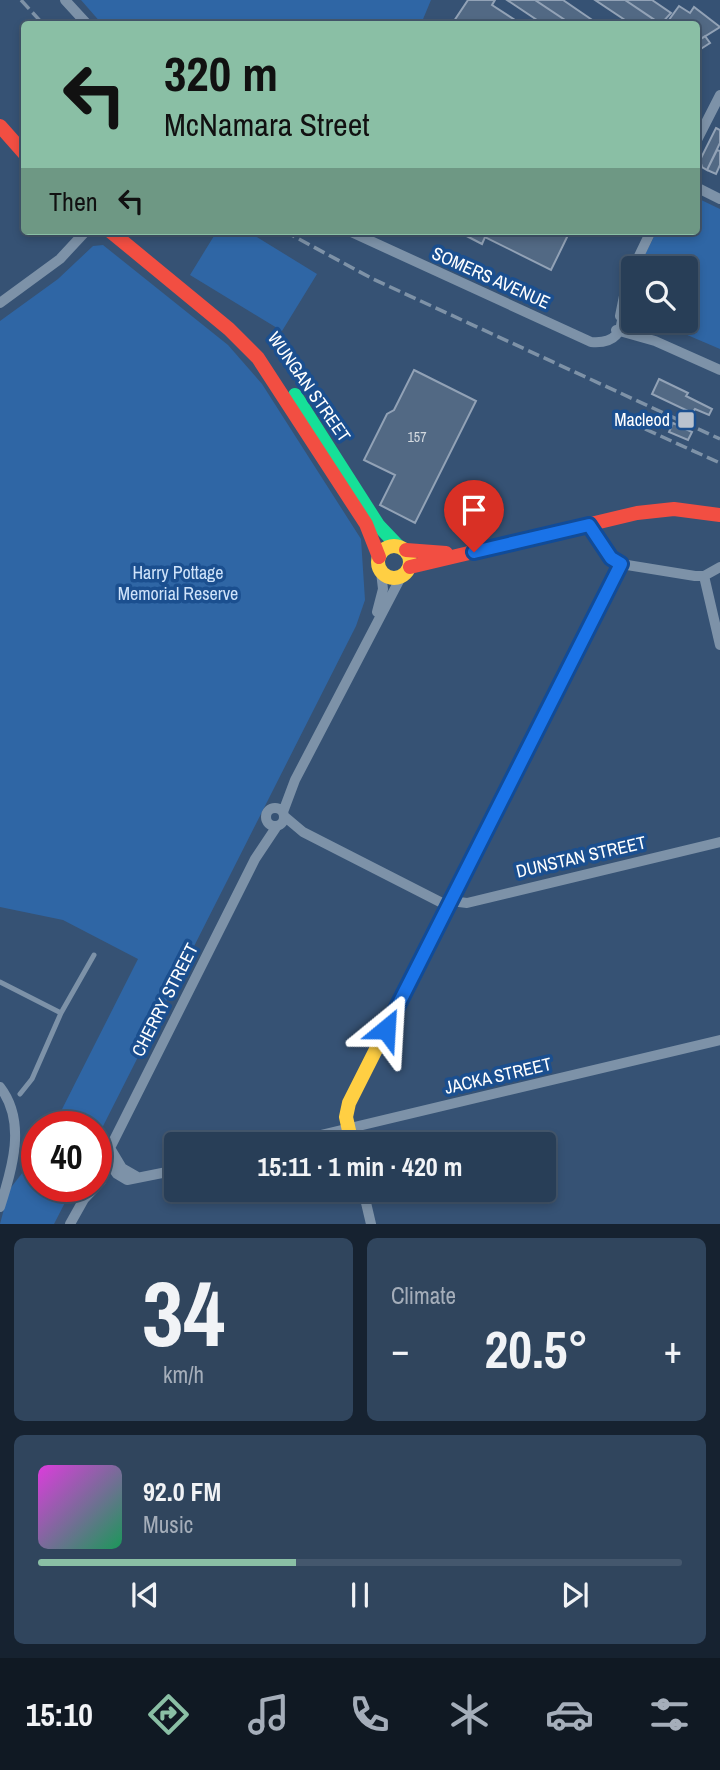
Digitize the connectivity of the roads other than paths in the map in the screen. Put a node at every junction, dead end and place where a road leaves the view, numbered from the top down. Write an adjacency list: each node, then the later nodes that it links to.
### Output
1 (65, 0): 2 (street)
2 (84, 21)
3 (718, 103): 5 (street)
4 (0, 126): 6 (street)
5 (700, 135)
6 (21, 150)
7 (700, 189): 8 (street)
8 (720, 199)
9 (82, 235): 14 (street)
10 (115, 235): 13 (street, WUNGAN STREET)
11 (358, 235): 15 (street, SOMERS AVENUE)
12 (649, 235): 15 (street)
13 (132, 248): 19 (street, WUNGAN STREET); 21 (street, WUNGAN STREET)
14 (0, 303)
15 (618, 331): 16 (street)
16 (720, 370)
17 (720, 515): 18 (street)
18 (589, 525): 20 (street); 22 (street)
19 (402, 548): 20 (street); 21 (street); 25 (street)
20 (474, 552): 25 (street)
21 (379, 557): 24 (street)
22 (621, 564): 26 (street); 31 (street)
23 (720, 567): 26 (street)
24 (381, 572): 25 (street); 27 (street, CHERRY STREET)
25 (405, 572): 27 (street, CHERRY STREET)
26 (704, 576): 28 (street)
27 (375, 621): 29 (street, CHERRY STREET)
28 (720, 645)
29 (277, 818): 31 (street); 41 (street, CHERRY STREET)
30 (720, 842): 31 (street, DUNSTAN STREET)
31 (450, 903): 38 (street)
32 (94, 955): 34 (lane)
33 (0, 982): 34 (lane)
34 (61, 1013): 37 (lane)
35 (720, 1041): 38 (street, JACKA STREET)
36 (0, 1087): 46 (street)
37 (20, 1094)
38 (349, 1129): 39 (street, JACKA STREET); 40 (street)
39 (336, 1132)
40 (350, 1132)
41 (112, 1142)
42 (112, 1161): 43 (street)
43 (164, 1173)
44 (82, 1202): 47 (street, CHERRY STREET)
45 (366, 1202): 48 (street)
46 (0, 1205)
47 (70, 1224)
48 (371, 1224)

